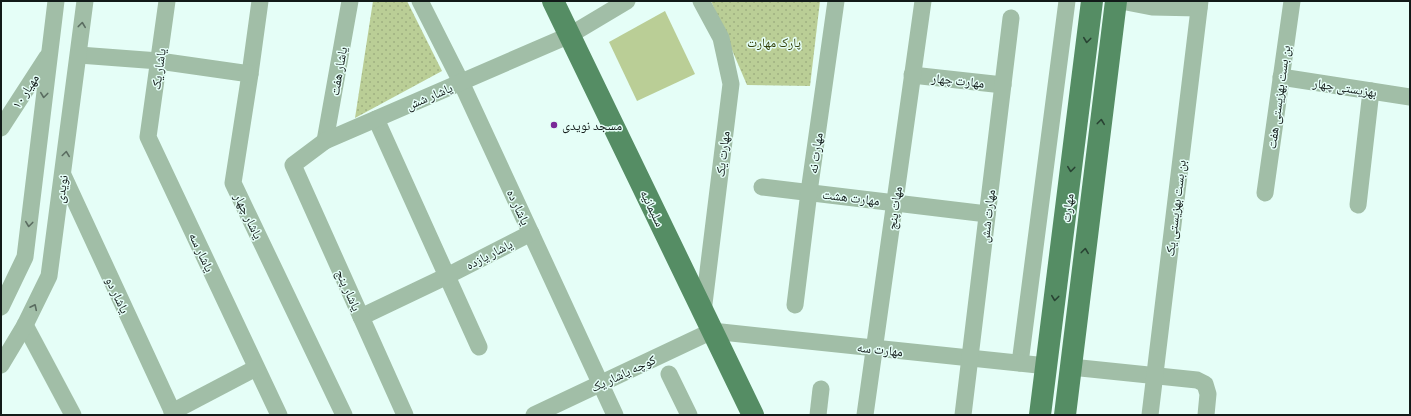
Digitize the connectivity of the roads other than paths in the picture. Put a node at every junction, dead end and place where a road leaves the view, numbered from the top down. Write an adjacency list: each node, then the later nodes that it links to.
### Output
1 (56, 1): 20 (street)
2 (85, 1): 21 (street, نویدی, one-way to 2)
3 (167, 1): 22 (street, یاشار یک)
4 (260, 1): 23 (street, یاشار چهار)
5 (350, 1): 33 (street, یاشار هفت)
6 (420, 1): 26 (street, یاشار ده)
7 (553, 1): 19 (main road, سلیمانیه)
8 (627, 1): 19 (street, یاشار شش)
9 (701, 1): 47 (street, مهارت یک)
10 (836, 1): 37 (street, مهارت نه)
11 (923, 1): 24 (street, مهات پنج)
12 (1068, 1): 52 (street)
13 (1092, 1): 54 (main road, مهارت, one-way to 54)
14 (1116, 1): 56 (main road, مهارت, one-way to 14)
15 (1121, 1): 17 (street)
16 (1292, 1): 25 (street, بن بست بهزیستی هفت)
17 (1199, 5): 58 (street, بن بست بهزیستی یک)
18 (1011, 18): 27 (street, مهارت شش)
19 (570, 35): 26 (street, یاشار شش); 47 (main road, سلیمانیه)
20 (49, 54): 31 (street, مهیار ۱۰); 44 (street, one-way to 44)
21 (79, 55): 22 (street); 35 (street, نویدی, one-way to 21)
22 (160, 61): 23 (street); 32 (street, یاشار یک)
23 (250, 74): 64 (street, یاشار چهار)
24 (912, 75): 27 (street, مهارت چهار); 39 (street, مهات پنج)
25 (1281, 77): 28 (street, بهزیستی چهار); 38 (street, بن بست بهزیستی هفت)
26 (461, 82): 30 (street, یاشار شش); 42 (street, یاشار ده)
27 (1003, 85): 41 (street, مهارت شش)
28 (1371, 90): 29 (street, بهزیستی چهار); 40 (street)
29 (1410, 97)
30 (376, 119): 33 (street, یاشار شش); 43 (street)
31 (1, 128)
32 (148, 136): 55 (street, یاشار سه)
33 (325, 141): 34 (street, یاشار شش)
34 (294, 165): 46 (street, یاشار پنج)
35 (63, 175): 48 (street, نویدی, one-way to 35); 61 (street, یاشار دو)
36 (762, 187): 37 (street, مهارت هشت)
37 (809, 192): 39 (street, مهارت هشت); 45 (street, مهارت نه)
38 (1265, 193)
39 (895, 202): 41 (street, مهارت هشت); 50 (street, مهات پنج)
40 (1358, 205)
41 (987, 214): 51 (street, مهارت شش)
42 (531, 233): 43 (street, یاشار یازده); 59 (street, یاشار ده)
43 (447, 276): 46 (street, یاشار یازده); 49 (street)
44 (1, 306)
45 (795, 306)
46 (361, 317): 65 (street, یاشار پنج)
47 (708, 322): 50 (street, مهارت سه); 59 (street, کوچه یاشار یک); 69 (main road, سلیمانیه)
48 (25, 325): 53 (street, نویدی); 62 (street)
49 (479, 347)
50 (874, 348): 51 (street, مهارت سه); 71 (street, مهات پنج)
51 (969, 358): 52 (street, مهارت سه); 72 (street, مهارت شش)
52 (1020, 363): 54 (street, مهارت سه)
53 (1, 365)
54 (1047, 366): 56 (main road); 73 (main road, مهارت)
55 (256, 368): 61 (street); 63 (street, یاشار سه)
56 (1071, 368): 58 (street); 74 (main road, مهارت)
57 (669, 374): 68 (street)
58 (1154, 375): 75 (street, بن بست بهزیستی یک); 76 (street)
59 (601, 384): 66 (street, کوچه یاشار یک); 67 (street, یاشار ده)
60 (821, 389): 70 (street)
61 (173, 413)
62 (73, 415)
63 (279, 415)
64 (344, 415)
65 (405, 415)
66 (534, 415)
67 (615, 415)
68 (689, 415)
69 (753, 415)
70 (818, 415)
71 (865, 415)
72 (963, 415)
73 (1040, 415)
74 (1065, 415)
75 (1150, 415)
76 (1206, 415)

